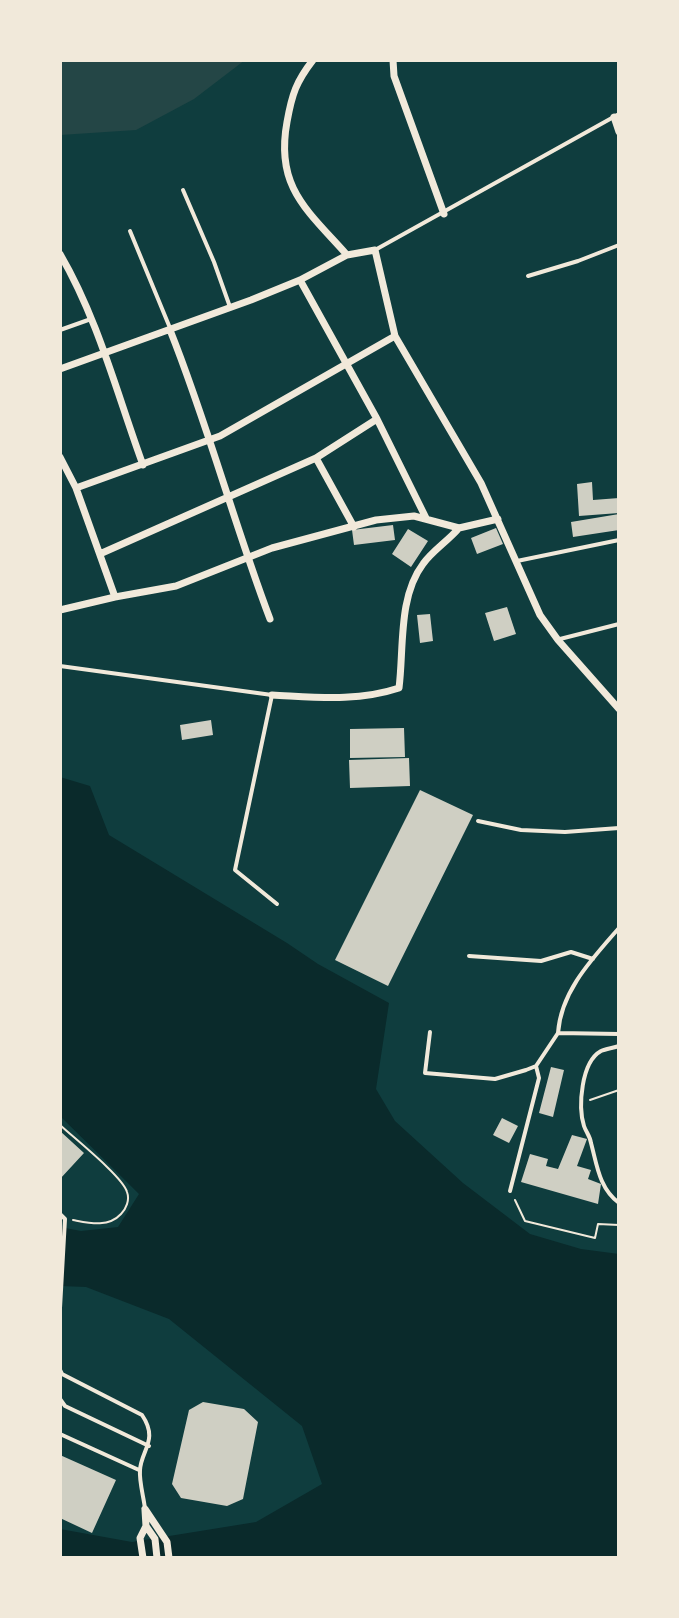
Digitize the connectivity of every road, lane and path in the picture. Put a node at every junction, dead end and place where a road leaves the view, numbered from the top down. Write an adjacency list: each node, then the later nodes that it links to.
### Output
1 (313, 60): 11 (street)
2 (393, 60): 6 (street)
3 (616, 115): 4 (street); 6 (lane)
4 (619, 132)
5 (183, 190): 14 (lane)
6 (444, 214): 9 (lane)
7 (130, 231): 17 (lane)
8 (619, 245): 12 (lane)
9 (375, 250): 11 (street); 18 (street)
10 (60, 254): 15 (street)
11 (347, 255): 13 (street)
12 (528, 276)
13 (300, 280): 14 (street); 20 (street)
14 (230, 307): 17 (street)
15 (91, 319): 16 (lane); 19 (street)
16 (60, 330)
17 (170, 330): 19 (street); 23 (street)
18 (395, 336): 20 (street); 30 (street)
19 (103, 351): 21 (street); 26 (street)
20 (346, 364): 22 (street); 23 (street)
21 (60, 369)
22 (377, 419): 25 (street); 29 (street)
23 (209, 440): 26 (street); 28 (street)
24 (60, 457): 27 (street)
25 (316, 458): 28 (street); 31 (street)
26 (143, 465): 27 (street)
27 (76, 488): 34 (street)
28 (227, 499): 34 (street); 35 (street)
29 (427, 518): 31 (street); 32 (street)
30 (498, 519): 32 (street); 36 (street)
31 (354, 527): 35 (street)
32 (459, 528): 43 (street)
33 (619, 540): 36 (lane)
34 (102, 553): 37 (street)
35 (246, 557): 37 (street); 39 (street)
36 (517, 561): 41 (street)
37 (115, 597): 38 (street)
38 (60, 610)
39 (270, 619)
40 (619, 624): 41 (lane)
41 (558, 640): 44 (street)
42 (60, 666): 43 (lane)
43 (272, 695): 47 (lane)
44 (619, 709)
45 (478, 821): 46 (lane)
46 (619, 828)
47 (277, 904)
48 (619, 928): 50 (lane)
49 (469, 956): 50 (lane)
50 (593, 959): 52 (lane)
51 (430, 1032): 55 (lane)
52 (558, 1033): 53 (lane); 55 (lane)
53 (619, 1034)
54 (619, 1046): 57 (lane)
55 (536, 1066): 59 (lane)
56 (619, 1090): 57 (path)
57 (580, 1098): 60 (lane)
58 (60, 1125): 62 (path)
59 (510, 1191): 63 (path)
60 (619, 1203)
61 (60, 1214): 62 (lane)
62 (65, 1219): 64 (lane)
63 (619, 1225)
64 (61, 1286): 65 (lane)
65 (60, 1308)
66 (60, 1370): 69 (lane)
67 (60, 1399): 69 (lane)
68 (60, 1434): 70 (lane)
69 (149, 1446): 70 (lane)
70 (139, 1470): 71 (lane)
71 (145, 1509): 72 (street); 75 (street)
72 (146, 1526): 73 (street); 74 (street)
73 (143, 1558)
74 (157, 1558)
75 (169, 1558)

